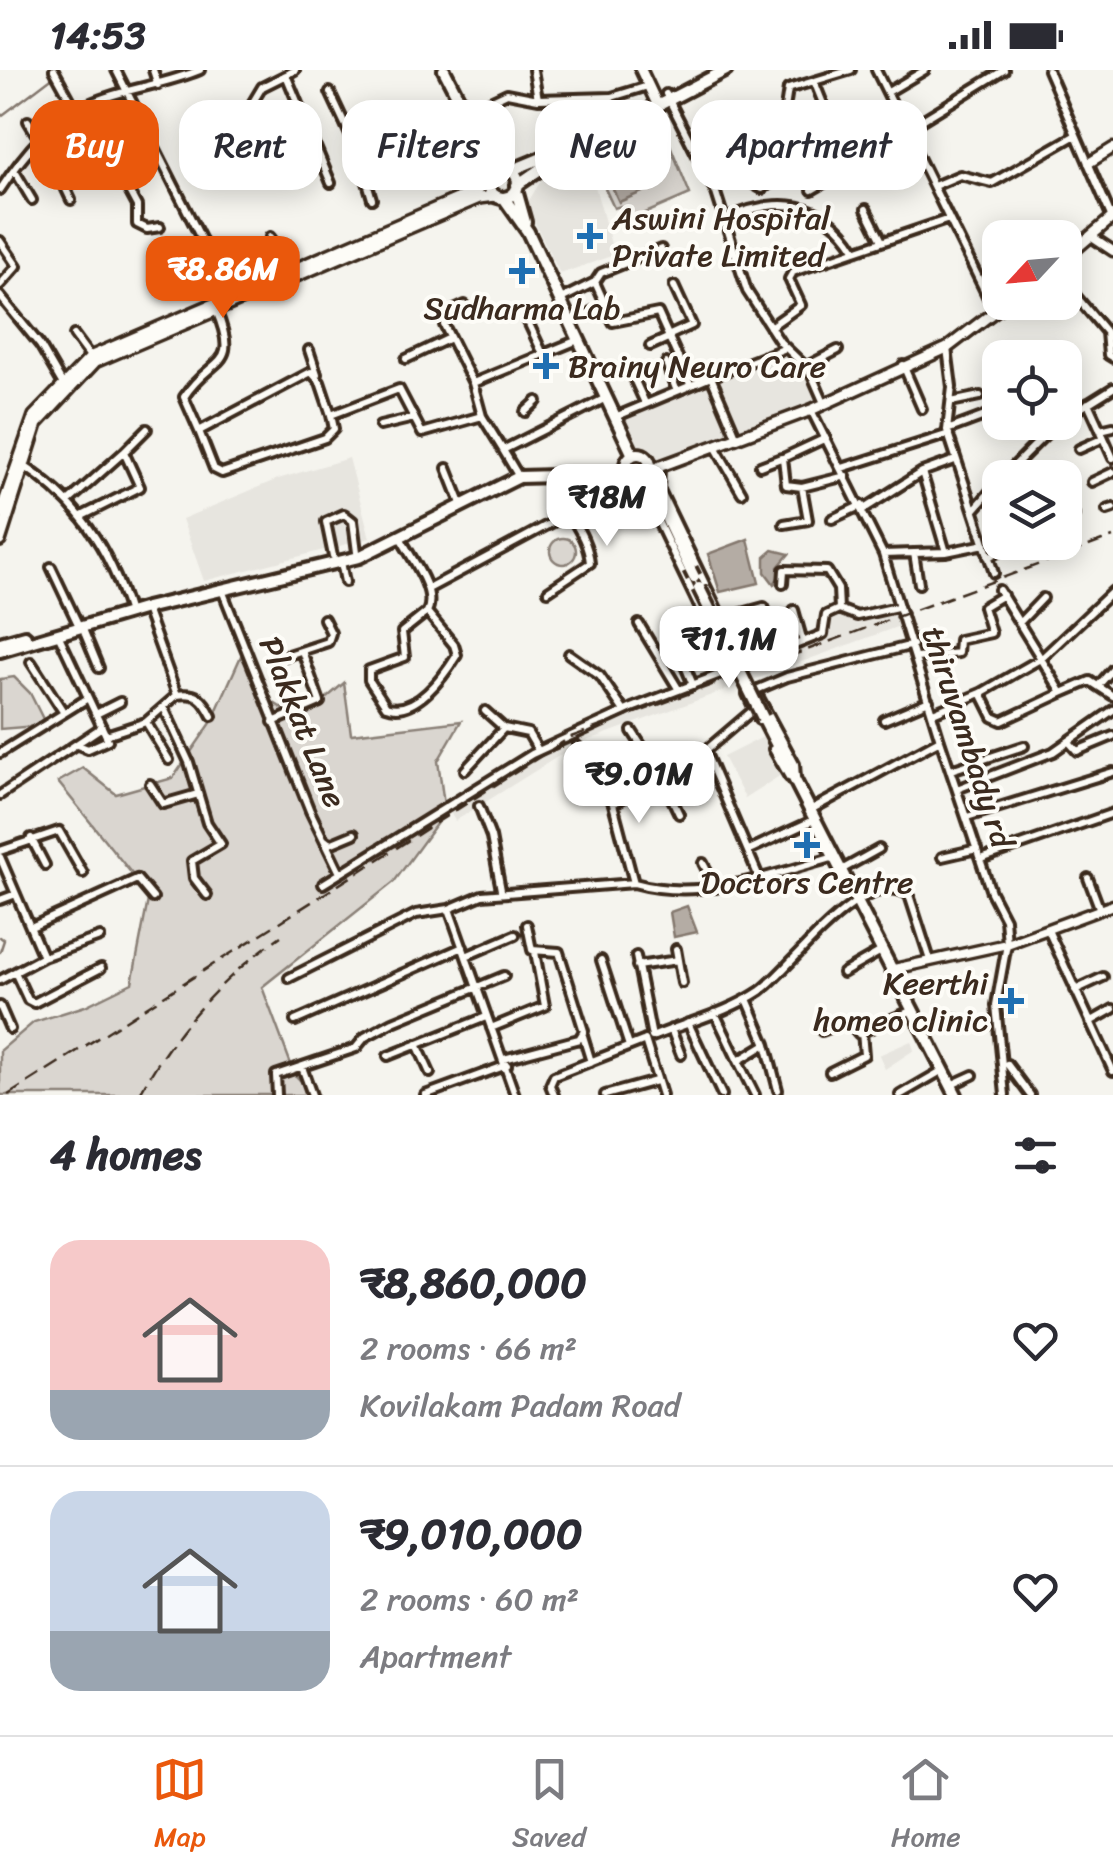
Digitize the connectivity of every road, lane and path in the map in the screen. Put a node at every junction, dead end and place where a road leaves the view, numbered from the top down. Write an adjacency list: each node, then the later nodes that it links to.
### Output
1 (116, 70): 22 (street)
2 (153, 70): 18 (street)
3 (200, 70): 18 (street)
4 (295, 70): 16 (street)
5 (444, 70): 27 (main road)
6 (532, 70): 23 (street)
7 (641, 70): 19 (main road)
8 (712, 70): 29 (main road)
9 (726, 70): 29 (main road)
10 (851, 70): 17 (street)
11 (876, 70): 21 (street)
12 (925, 70): 21 (street)
13 (1004, 70): 35 (street)
14 (1048, 70): 38 (street)
15 (54, 71): 24 (street)
16 (286, 75): 26 (street); 46 (street)
17 (814, 82): 30 (street); 31 (street)
18 (158, 85): 22 (street)
19 (648, 86): 23 (street); 29 (main road)
20 (330, 92): 34 (street)
21 (888, 92): 32 (street)
22 (126, 94): 25 (street); 81 (street)
23 (538, 99): 28 (street)
24 (71, 100)
25 (107, 100)
26 (254, 100)
27 (460, 100)
28 (486, 100)
29 (662, 100)
30 (787, 100)
31 (821, 100)
32 (892, 100)
33 (671, 113): 39 (street)
34 (342, 118)
35 (927, 119)
36 (28, 121): 37 (street)
37 (30, 124)
38 (1074, 136): 42 (street); 47 (street)
39 (691, 143)
40 (30, 147): 45 (street)
41 (1113, 148): 42 (street)
42 (1088, 163): 61 (street)
43 (535, 172): 48 (main road)
44 (927, 172): 47 (street)
45 (16, 173): 49 (street); 58 (street)
46 (331, 183)
47 (934, 186): 62 (street)
48 (516, 187): 56 (main road); 65 (main road)
49 (0, 190)
50 (66, 190): 59 (street)
51 (128, 190): 64 (street)
52 (369, 190): 57 (street)
53 (477, 190): 74 (main road)
54 (496, 190): 56 (main road)
55 (713, 190): 63 (street)
56 (500, 197): 65 (main road); 81 (main road)
57 (372, 199)
58 (32, 200)
59 (71, 200)
60 (866, 209): 69 (street)
61 (1112, 217): 67 (main road)
62 (949, 218): 69 (street); 77 (street)
63 (726, 219): 72 (street); 89 (street)
64 (160, 228)
65 (528, 232): 80 (main road)
66 (270, 236): 74 (street)
67 (1092, 237): 70 (main road); 73 (street)
68 (0, 241): 76 (street)
69 (882, 242): 72 (street)
70 (1082, 245)
71 (662, 249): 75 (street)
72 (856, 249): 89 (street)
73 (1113, 251)
74 (293, 269): 81 (main road)
75 (595, 282): 80 (street); 84 (street)
76 (0, 284)
77 (982, 285)
78 (674, 286): 91 (street)
79 (0, 296): 111 (street)
80 (561, 299): 87 (main road)
81 (232, 300): 85 (main road); 100 (main road)
82 (1082, 303): 101 (street)
83 (465, 305): 92 (street)
84 (604, 306): 87 (street); 91 (street)
85 (216, 310): 111 (main road); 133 (street)
86 (984, 320): 96 (main road)
87 (571, 321): 93 (main road)
88 (528, 322): 99 (street)
89 (770, 328): 95 (street)
90 (74, 335): 100 (street)
91 (670, 336): 94 (street); 110 (street)
92 (450, 338): 102 (street); 109 (street)
93 (579, 340): 99 (street); 115 (main road)
94 (650, 346)
95 (786, 348): 106 (street); 108 (street)
96 (947, 348): 105 (main road); 117 (street)
97 (310, 350): 107 (street)
98 (838, 350): 106 (street)
99 (543, 354): 109 (street)
100 (90, 358): 111 (main road)
101 (1113, 358)
102 (406, 359)
103 (666, 363): 112 (street)
104 (628, 366): 118 (street)
105 (903, 366): 119 (main road); 122 (street)
106 (806, 367): 119 (street)
107 (316, 375): 125 (street); 133 (street)
108 (711, 377): 110 (street); 137 (street)
109 (473, 383): 126 (street)
110 (690, 384): 112 (street)
111 (64, 386): 148 (main road)
112 (676, 388): 118 (street)
113 (1113, 388): 120 (street)
114 (980, 396): 117 (street)
115 (606, 398): 127 (main road); 141 (street)
116 (538, 401): 124 (street)
117 (950, 402): 134 (street)
118 (646, 403): 127 (street)
119 (824, 403): 123 (main road)
120 (1088, 403): 121 (street); 135 (street)
121 (1082, 407)
122 (922, 409)
123 (811, 410): 136 (street, thiruvambady rd); 137 (main road)
124 (525, 412)
125 (330, 415): 129 (street); 133 (street)
126 (482, 416): 129 (street); 141 (street)
127 (615, 417): 143 (main road)
128 (982, 417): 134 (street)
129 (414, 418): 130 (street)
130 (380, 426)
131 (1113, 427): 135 (street)
132 (147, 429): 142 (street)
133 (199, 431)
134 (948, 432): 146 (street); 151 (street)
135 (1102, 434): 140 (street); 145 (street)
136 (826, 438): 144 (street); 151 (street, thiruvambady rd)
137 (738, 440): 139 (main road)
138 (1040, 440): 147 (street)
139 (716, 448): 154 (main road); 160 (street)
140 (1079, 449)
141 (503, 450): 156 (street)
142 (124, 452): 162 (street); 168 (street)
143 (633, 455): 154 (main road); 154 (main road)
144 (782, 458): 149 (street); 159 (street)
145 (1113, 458)
146 (956, 460): 152 (street); 165 (street)
147 (1020, 460)
148 (18, 463): 162 (street); 167 (main road); 174 (main road)
149 (760, 466)
150 (447, 468): 163 (street)
151 (844, 472): 159 (street); 164 (street, thiruvambady rd)
152 (922, 472): 164 (street); 177 (street)
153 (1113, 472): 158 (street)
154 (644, 474): 155 (main road); 183 (street); 185 (street); 240 (main road, bridge)
155 (588, 476): 157 (main road); 171 (street)
156 (518, 477): 157 (main road); 163 (main road)
157 (555, 477): 166 (street)
158 (1092, 482)
159 (802, 487): 170 (street)
160 (742, 493)
161 (982, 501): 165 (street)
162 (70, 502): 168 (street)
163 (462, 506): 173 (main road)
164 (863, 507): 169 (street); 179 (street, thiruvambady rd)
165 (974, 510): 172 (street)
166 (570, 513): 190 (street); 191 (street)
167 (0, 514)
168 (82, 516): 197 (street)
169 (832, 519)
170 (784, 524)
171 (602, 525)
172 (982, 535)
173 (400, 537): 176 (main road); 190 (street)
174 (0, 541)
175 (982, 545): 177 (street)
176 (361, 552): 180 (main road); 180 (street)
177 (946, 552): 178 (street)
178 (914, 553): 179 (street); 188 (street)
179 (883, 554): 194 (street, thiruvambady rd)
180 (337, 559): 186 (street); 189 (main road); 197 (main road)
181 (989, 560): 184 (street)
182 (51, 568): 203 (street)
183 (698, 570): 185 (street); 201 (street)
184 (994, 573)
185 (684, 577): 221 (street)
186 (345, 582)
187 (783, 584): 196 (street)
188 (919, 584)
189 (222, 589): 195 (main road); 244 (street, Plakkat Lane)
190 (428, 589): 199 (street)
191 (548, 590)
192 (1113, 591): 216 (street)
193 (1043, 598): 202 (street)
194 (898, 607): 196 (street); 209 (street, thiruvambady rd)
195 (146, 608): 197 (main road); 228 (street)
196 (839, 608): 208 (street)
197 (128, 610): 203 (main road)
198 (794, 610): 208 (street)
199 (427, 612): 199 (street)
200 (324, 619): 212 (street)
201 (721, 619): 211 (street); 218 (street)
202 (1020, 622): 215 (street); 216 (street)
203 (79, 624): 206 (main road); 207 (main road); 219 (street)
204 (639, 624): 224 (street)
205 (672, 632): 222 (street)
206 (58, 634): 210 (main road); 230 (street)
207 (0, 643)
208 (804, 643): 211 (street)
209 (913, 646): 215 (street, thiruvambady rd); 225 (street)
210 (0, 650)
211 (782, 650): 218 (street)
212 (302, 651): 214 (street); 244 (street)
213 (568, 654): 236 (street)
214 (285, 656)
215 (917, 658): 231 (street, thiruvambady rd)
216 (1042, 658): 226 (street); 227 (street)
217 (30, 662): 237 (street)
218 (744, 665): 221 (street)
219 (98, 668)
220 (1113, 669): 223 (street)
221 (730, 671): 222 (street)
222 (692, 685): 224 (street)
223 (1098, 686): 226 (street); 229 (street)
224 (679, 690): 236 (street)
225 (755, 690): 240 (street); 262 (street)
226 (1062, 693): 227 (street)
227 (982, 694): 238 (street)
228 (177, 695): 233 (street); 241 (street)
229 (1113, 696)
230 (88, 698): 237 (street); 239 (street)
231 (929, 701): 238 (street, thiruvambady rd); 242 (street)
232 (120, 702): 239 (street)
233 (164, 708): 243 (street); 265 (street)
234 (1113, 710): 250 (street)
235 (485, 711): 245 (street)
236 (624, 711): 254 (street)
237 (64, 713): 256 (street)
238 (932, 713): 249 (street, thiruvambady rd)
239 (96, 714): 246 (street)
240 (757, 715): 255 (street); 262 (main road)
241 (212, 716)
242 (884, 720)
243 (146, 722): 246 (street); 257 (street)
244 (274, 722): 275 (street, Plakkat Lane)
245 (504, 728): 254 (street); 258 (street)
246 (104, 731): 251 (street); 251 (street)
247 (632, 731): 261 (street)
248 (1113, 736): 250 (street)
249 (940, 740): 259 (street, thiruvambady rd); 271 (street)
250 (1069, 742): 264 (street)
251 (78, 744): 266 (street)
252 (577, 746): 267 (street)
253 (1024, 746): 259 (street)
254 (538, 750): 287 (street)
255 (705, 751): 261 (street); 277 (street)
256 (0, 753)
257 (169, 760)
258 (466, 770)
259 (951, 770): 264 (street, thiruvambady rd)
260 (1113, 772): 272 (street)
261 (662, 776): 267 (street); 270 (street)
262 (795, 779): 271 (main road)
263 (150, 784): 265 (street)
264 (957, 788): 272 (street, thiruvambady rd)
265 (198, 794): 295 (street)
266 (0, 795)
267 (613, 804): 290 (street)
268 (479, 806): 293 (street)
269 (1113, 813): 282 (street)
270 (679, 814)
271 (814, 814): 277 (street); 280 (main road)
272 (967, 817): 276 (street, thiruvambady rd)
273 (354, 834): 275 (street)
274 (31, 838): 279 (street); 284 (street); 286 (street)
275 (324, 839): 287 (street, Plakkat Lane)
276 (977, 849): 281 (street); 282 (street, thiruvambady rd)
277 (748, 850): 288 (street)
278 (879, 850): 285 (street)
279 (0, 854): 294 (street)
280 (836, 857): 285 (main road); 288 (street)
281 (942, 857)
282 (980, 858): 307 (street, thiruvambady rd)
283 (704, 863): 292 (street)
284 (46, 865)
285 (843, 869): 298 (main road)
286 (82, 873)
287 (340, 873): 291 (street)
288 (758, 877): 292 (street)
289 (1088, 878): 301 (street)
290 (634, 883): 292 (street); 293 (street)
291 (322, 884)
292 (716, 888)
293 (501, 890): 300 (street)
294 (16, 894): 297 (street); 303 (street)
295 (207, 895)
296 (153, 898): 303 (street)
297 (0, 900)
298 (859, 900): 309 (main road); 316 (street); 329 (street)
299 (1112, 906): 301 (street)
300 (448, 909): 310 (street); 324 (street)
301 (1100, 910): 304 (street)
302 (527, 925): 311 (street)
303 (30, 927): 313 (street)
304 (1048, 930): 307 (street); 328 (street)
305 (515, 935): 310 (street)
306 (100, 937): 313 (street)
307 (1007, 944): 316 (street); 354 (street, thiruvambady rd)
308 (676, 950): 315 (street)
309 (884, 950): 319 (main road); 321 (street)
310 (464, 951): 327 (street); 336 (street)
311 (535, 951): 339 (street); 345 (street)
312 (636, 956): 317 (street)
313 (43, 957): 320 (street)
314 (601, 960): 350 (street)
315 (678, 960): 317 (street); 326 (street)
316 (930, 960): 319 (street)
317 (637, 966): 346 (street)
318 (101, 968): 320 (street)
319 (894, 969): 331 (main road)
320 (15, 972): 325 (street)
321 (843, 973)
322 (504, 976): 327 (street)
323 (1103, 976): 328 (street)
324 (289, 978)
325 (0, 980)
326 (682, 983)
327 (477, 988): 334 (street); 358 (street)
328 (1075, 990): 337 (street)
329 (747, 998): 333 (street); 349 (street)
330 (0, 1006): 340 (street)
331 (914, 1009): 342 (main road); 344 (street)
332 (1113, 1009): 337 (street)
333 (715, 1014): 338 (street); 353 (street)
334 (486, 1017): 339 (street); 348 (street)
335 (954, 1018): 342 (street)
336 (295, 1021)
337 (1090, 1022): 357 (street)
338 (688, 1023): 341 (street); 373 (street)
339 (491, 1028): 355 (street)
340 (10, 1029)
341 (671, 1029): 346 (street); 351 (street)
342 (924, 1030): 359 (main road)
343 (822, 1031): 344 (street)
344 (859, 1034): 361 (street)
345 (583, 1036): 355 (street); 356 (street)
346 (652, 1037): 347 (street)
347 (643, 1041): 350 (street); 363 (street)
348 (418, 1044): 352 (street); 360 (street)
349 (766, 1044): 353 (street); 364 (street)
350 (629, 1046): 356 (street)
351 (681, 1055)
352 (388, 1056)
353 (738, 1061): 374 (street)
354 (1005, 1061): 376 (street, thiruvambady rd); 377 (street)
355 (506, 1062): 368 (street); 369 (street)
356 (590, 1062): 370 (street)
357 (1112, 1065)
358 (302, 1067): 366 (street); 367 (street)
359 (943, 1070): 365 (main road); 375 (street)
360 (430, 1072)
361 (830, 1072)
362 (973, 1075): 365 (street)
363 (656, 1080): 371 (street); 372 (street)
364 (778, 1090)
365 (953, 1090)
366 (277, 1095)
367 (312, 1095)
368 (425, 1095)
369 (515, 1095)
370 (554, 1095)
371 (605, 1095)
372 (662, 1095)
373 (722, 1095)
374 (755, 1095)
375 (900, 1095)
376 (1005, 1095)
377 (1030, 1095)

